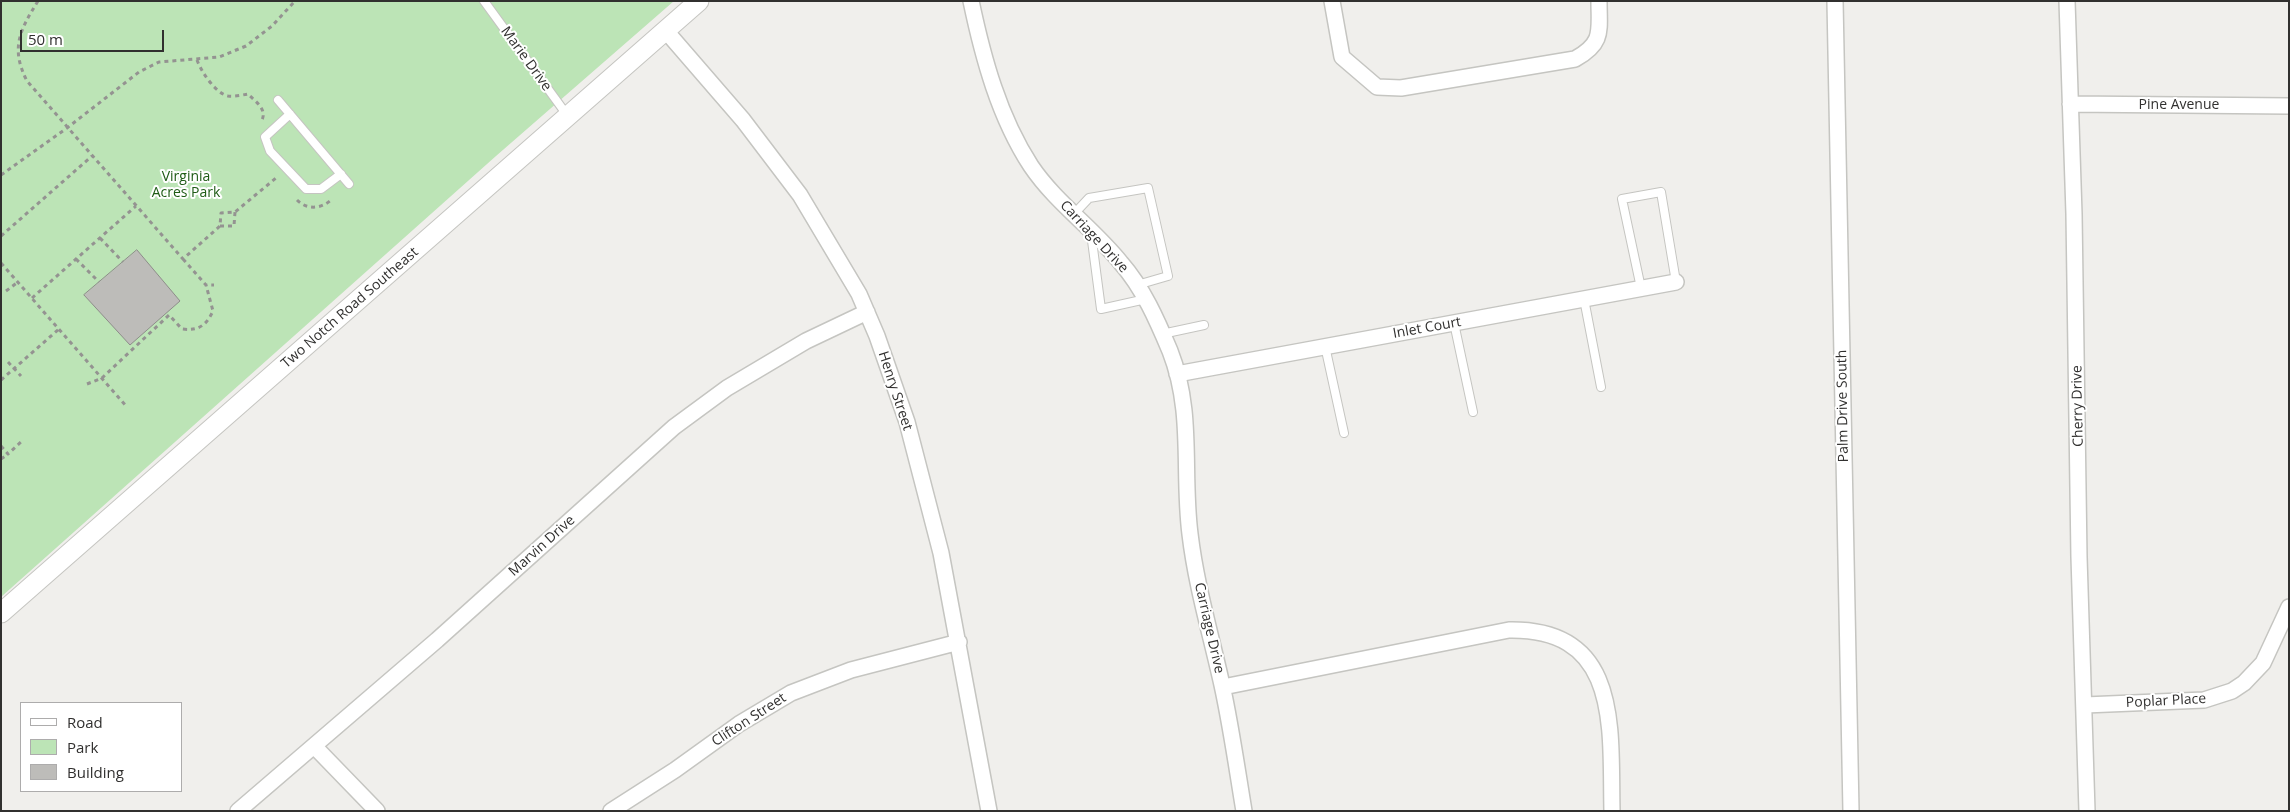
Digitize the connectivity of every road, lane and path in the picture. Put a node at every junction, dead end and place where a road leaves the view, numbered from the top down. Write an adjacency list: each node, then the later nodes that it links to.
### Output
1 (38, 1): 16 (path)
2 (295, 1): 16 (path)
3 (484, 1): 15 (lane, Marie Drive)
4 (699, 1): 10 (street, Two Notch Road Southeast)
5 (971, 1): 24 (street, Carriage Drive)
6 (1332, 1): 7 (street)
7 (1599, 1)
8 (1835, 1): 77 (street, Palm Drive South)
9 (2067, 1): 12 (street, Cherry Drive)
10 (666, 31): 15 (street, Two Notch Road Southeast); 44 (street, Henry Street)
11 (278, 100): 14 (lane)
12 (2070, 104): 13 (street, Pine Avenue); 69 (street, Cherry Drive)
13 (2289, 106)
14 (290, 114): 18 (lane); 18 (lane)
15 (568, 116): 66 (street, Two Notch Road Southeast)
16 (67, 128): 17 (path); 19 (path)
17 (92, 156): 22 (path); 27 (path)
18 (341, 174): 21 (lane)
19 (1, 175)
20 (276, 178): 23 (path)
21 (350, 184)
22 (136, 206): 28 (path); 30 (path)
23 (235, 212): 25 (path); 25 (path)
24 (1073, 215): 26 (street, Carriage Drive); 36 (lane)
25 (220, 226): 30 (path)
26 (1091, 233): 36 (street, Carriage Drive); 43 (lane)
27 (1, 236)
28 (100, 238): 29 (path); 31 (path)
29 (76, 259): 34 (path); 41 (path)
30 (183, 259): 37 (path)
31 (123, 262)
32 (1, 263): 33 (path)
33 (18, 282): 40 (path); 41 (path)
34 (99, 282)
35 (1676, 282): 39 (street, Inlet Court); 39 (lane)
36 (1137, 284): 43 (street, Carriage Drive)
37 (206, 285): 38 (path); 54 (path)
38 (214, 285)
39 (1641, 288): 42 (street, Inlet Court)
40 (6, 291)
41 (32, 298): 47 (path)
42 (1584, 299): 45 (street, Inlet Court); 57 (lane)
43 (1146, 300): 48 (street, Carriage Drive)
44 (867, 312): 67 (street, Henry Street); 70 (street, Marvin Drive)
45 (1454, 322): 49 (street, Inlet Court); 59 (lane)
46 (1204, 325): 48 (lane)
47 (59, 329): 51 (path); 54 (path)
48 (1162, 334): 52 (street, Carriage Drive)
49 (1325, 346): 52 (street, Inlet Court); 60 (lane)
50 (8, 362): 51 (path)
51 (15, 368): 53 (path); 55 (path)
52 (1177, 374): 68 (street, Carriage Drive)
53 (21, 376)
54 (102, 378): 56 (path); 58 (path)
55 (1, 380)
56 (87, 384)
57 (1600, 387)
58 (127, 407)
59 (1473, 412)
60 (1344, 433)
61 (21, 442): 63 (path)
62 (1, 446): 63 (path)
63 (8, 454): 64 (path)
64 (1, 459)
65 (2289, 607): 69 (street, Poplar Place)
66 (1, 613)
67 (959, 642): 73 (street, Clifton Street); 74 (street, Henry Street)
68 (1223, 687): 75 (street, Carriage Drive); 76 (street, Carriage Drive)
69 (2085, 705): 78 (street, Cherry Drive)
70 (314, 746): 71 (street, Marvin Drive); 72 (street)
71 (238, 811)
72 (377, 811)
73 (611, 811)
74 (989, 811)
75 (1244, 811)
76 (1612, 811)
77 (1851, 811)
78 (2087, 811)

